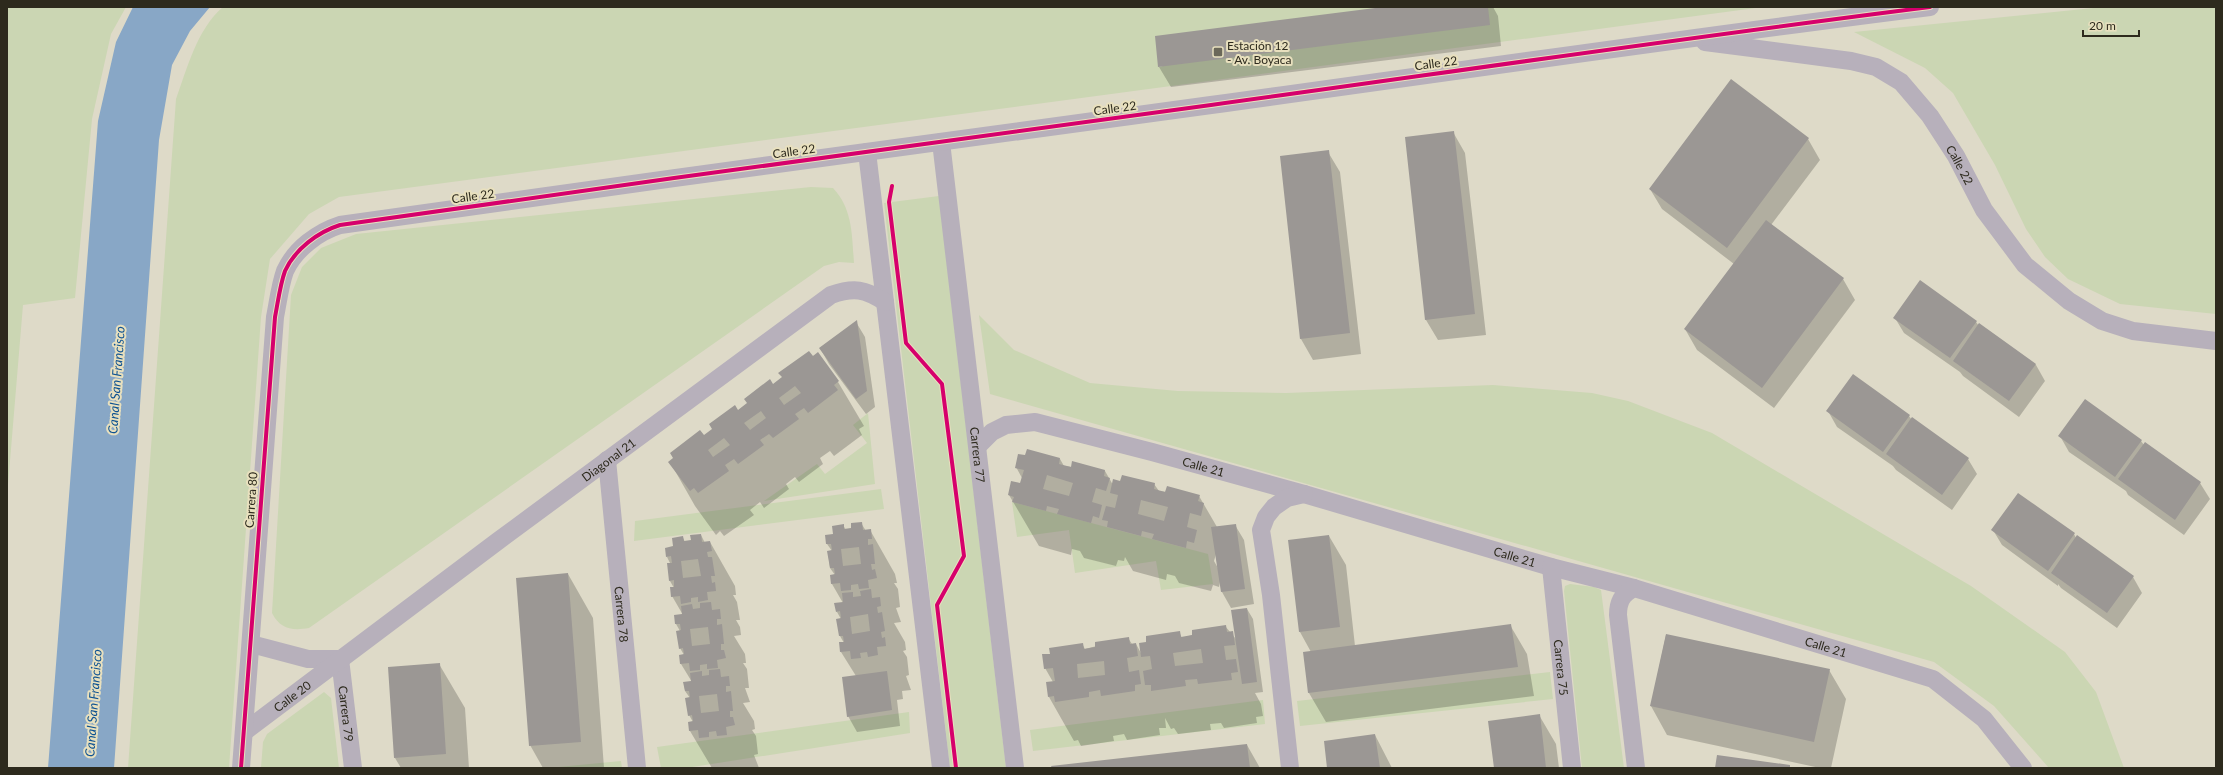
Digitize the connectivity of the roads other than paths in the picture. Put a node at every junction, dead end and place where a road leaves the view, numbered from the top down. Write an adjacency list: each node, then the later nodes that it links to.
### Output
1 (1930, 7): 2 (street, Calle 22)
2 (1678, 38): 3 (street, Calle 22); 7 (street, Calle 22)
3 (941, 142): 4 (street, Calle 22); 8 (street, Carrera 77)
4 (867, 152): 5 (street, Calle 22); 6 (street)
5 (308, 242): 13 (street, Carrera 80)
6 (885, 302): 9 (street, Diagonal 21); 19 (street)
7 (2216, 341)
8 (978, 446): 10 (street, Calle 21); 20 (street, Carrera 77)
9 (607, 460): 14 (street, Diagonal 21); 18 (street, Carrera 78)
10 (1304, 494): 11 (street, Calle 21); 21 (street)
11 (1551, 567): 12 (street, Calle 21); 22 (street, Carrera 75)
12 (1634, 588): 23 (street); 24 (street, Calle 21)
13 (251, 644): 14 (street); 15 (street, Carrera 80)
14 (340, 659): 15 (street, Calle 20); 17 (street, Carrera 79)
15 (244, 732): 16 (street, Carrera 80)
16 (241, 768)
17 (353, 768)
18 (637, 768)
19 (941, 768)
20 (1015, 768)
21 (1290, 768)
22 (1572, 768)
23 (1636, 768)
24 (2023, 768)

